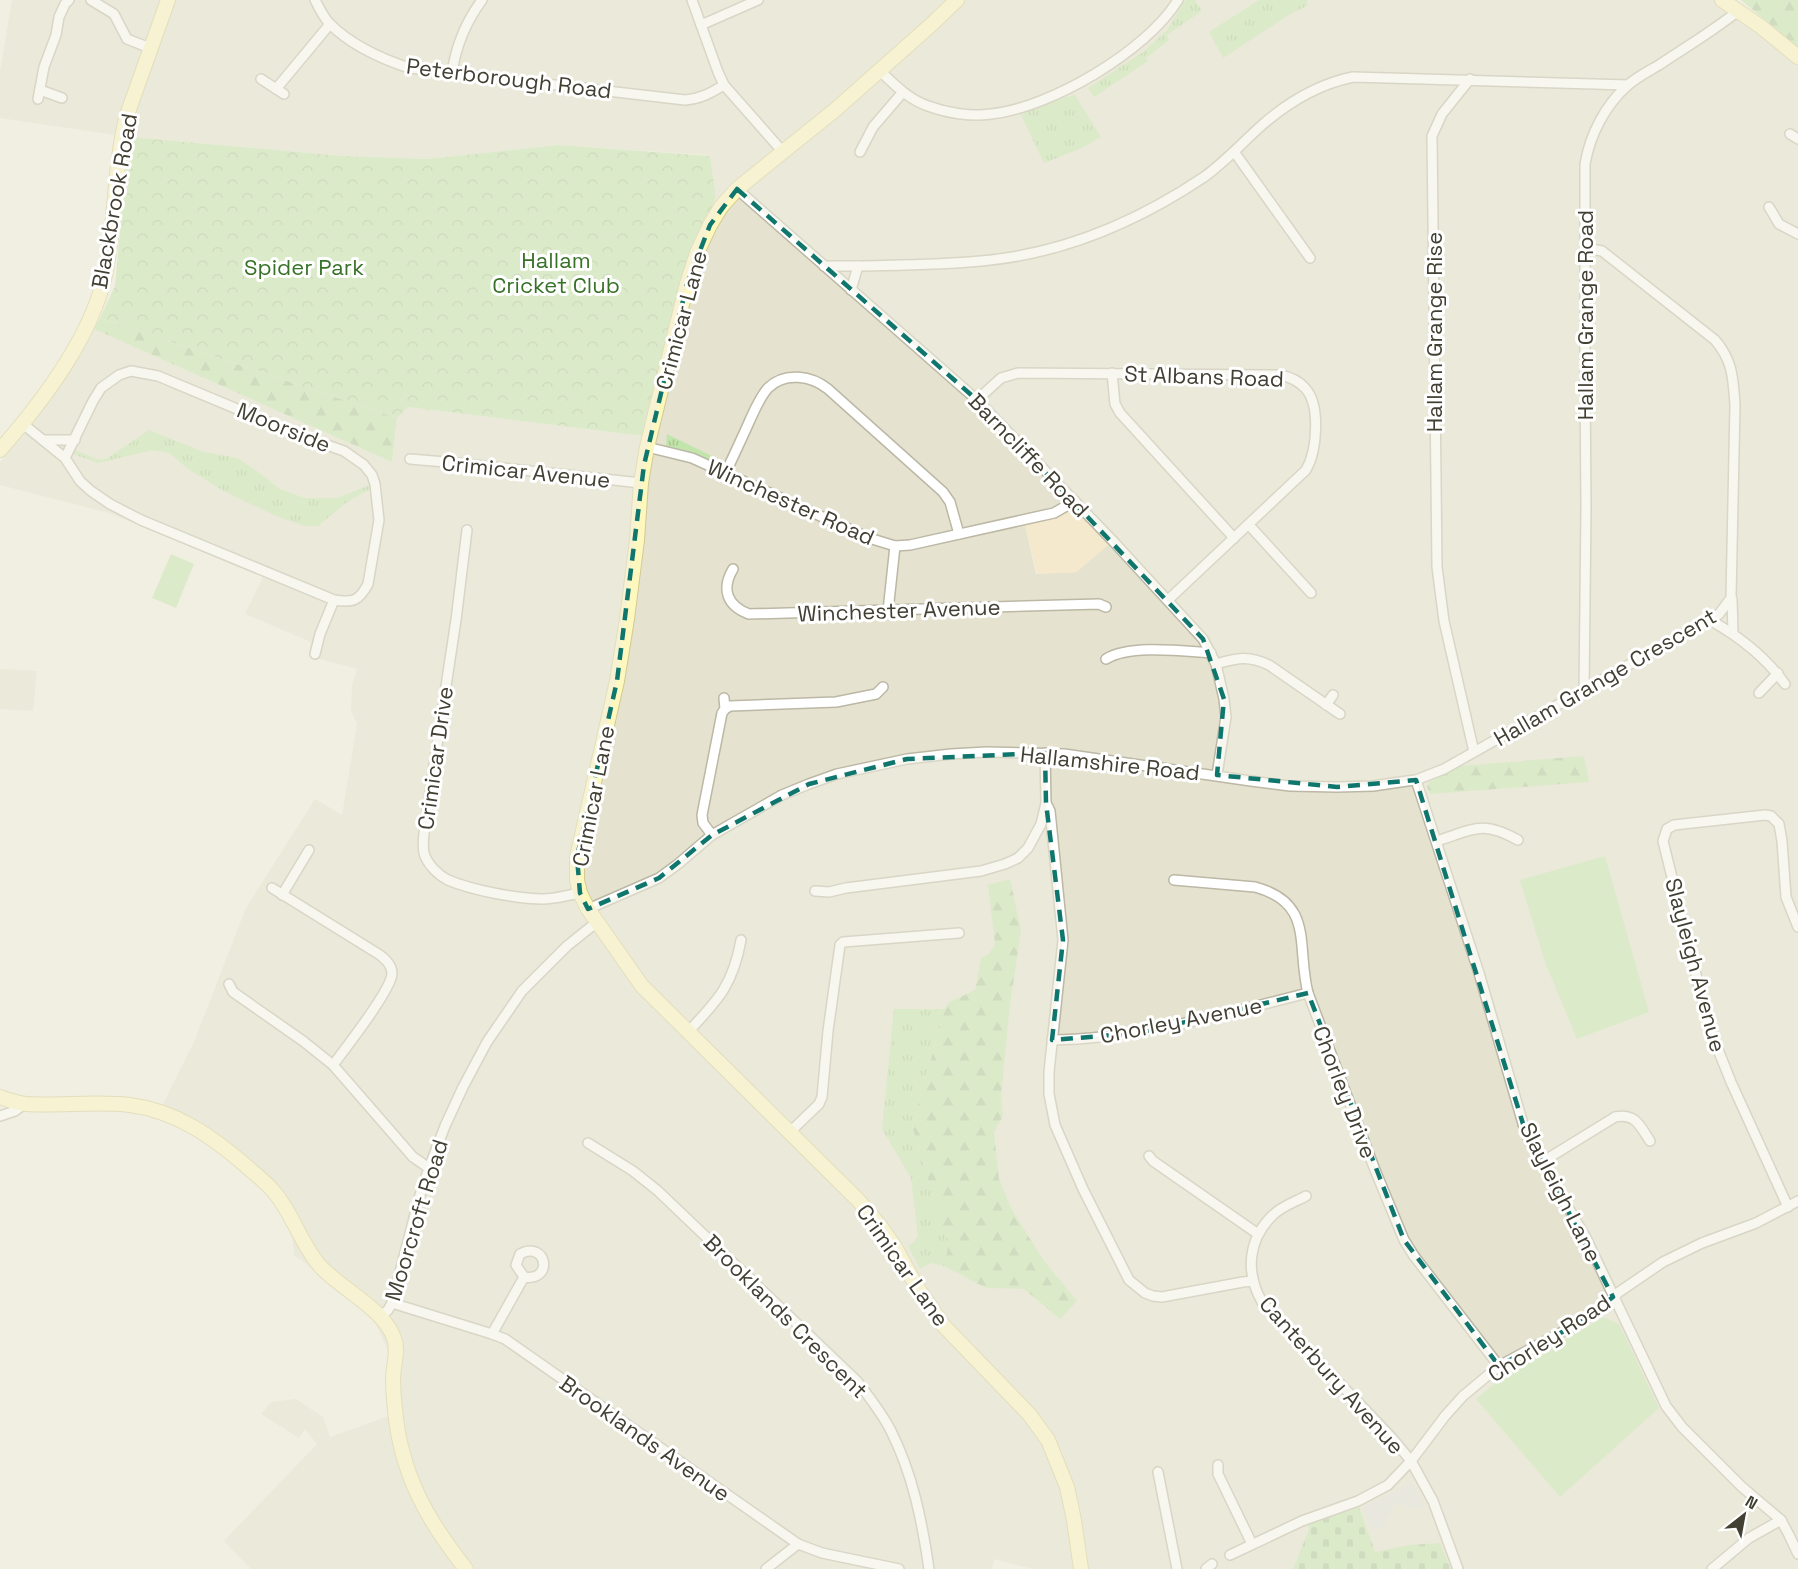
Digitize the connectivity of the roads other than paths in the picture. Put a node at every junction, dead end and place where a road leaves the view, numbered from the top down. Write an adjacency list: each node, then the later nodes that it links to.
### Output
1 (69, 0): 23 (street)
2 (91, 0): 14 (street)
3 (168, 0): 14 (street, Blackbrook Road)
4 (315, 0): 12 (street, Peterborough Road)
5 (482, 0): 17 (street)
6 (692, 0): 13 (street)
7 (758, 0): 13 (street)
8 (1178, 0): 22 (street)
9 (1722, 0): 11 (street)
10 (948, 3): 16 (street, Crimicar Lane)
11 (1738, 11): 15 (street); 21 (street, Hallam Grange Road)
12 (330, 24): 17 (street, Peterborough Road); 18 (street)
13 (701, 25): 20 (street)
14 (150, 48): 37 (street, Blackbrook Road)
15 (1798, 57)
16 (880, 71): 22 (street); 24 (street, Crimicar Lane)
17 (452, 73): 20 (street, Peterborough Road)
18 (261, 79)
19 (1470, 79): 21 (street); 26 (street); 75 (street, Hallam Grange Rise)
20 (724, 85): 24 (street)
21 (1628, 85): 30 (street, Hallam Grange Road)
22 (903, 92): 25 (street)
23 (62, 98)
24 (783, 152): 27 (street, Crimicar Lane)
25 (861, 152)
26 (1234, 153): 31 (street); 33 (street)
27 (737, 189): 32 (street, Barncliffe Road); 40 (street, Crimicar Lane)
28 (1769, 207): 29 (street)
29 (1798, 234)
30 (1585, 248): 54 (street, Hallam Grange Crescent); 68 (street, Hallam Grange Road)
31 (1310, 258)
32 (824, 266): 33 (street); 34 (street, Barncliffe Road)
33 (858, 266): 34 (street)
34 (851, 290): 36 (street, Barncliffe Road)
35 (1112, 373): 36 (street, St Albans Road); 47 (street, St Albans Road); 50 (street)
36 (977, 400): 46 (street, Barncliffe Road)
37 (23, 424): 38 (street); 41 (street, Blackbrook Road)
38 (43, 440): 39 (street); 42 (street)
39 (75, 440): 42 (street, Moorside); 55 (street, Moorside)
40 (647, 447): 44 (street, Winchester Road); 45 (street, Crimicar Lane)
41 (0, 450)
42 (64, 458): 55 (street)
43 (410, 459): 45 (street, Crimicar Avenue)
44 (726, 472): 49 (street); 51 (street, Winchester Road)
45 (641, 483): 89 (street, Crimicar Lane)
46 (1075, 501): 49 (street, Winchester Road); 56 (street, Barncliffe Road)
47 (1249, 525): 50 (street, St Albans Road); 53 (street)
48 (467, 530): 89 (street, Crimicar Drive)
49 (959, 534): 51 (street, Winchester Road)
50 (1234, 538): 56 (street, St Albans Road)
51 (895, 546): 58 (street)
52 (733, 568): 58 (street, Winchester Avenue)
53 (1311, 592)
54 (1731, 598): 59 (street, Hallam Grange Crescent); 60 (street)
55 (334, 600): 62 (street)
56 (1168, 600): 61 (street, Barncliffe Road)
57 (1106, 607): 58 (street, Winchester Avenue)
58 (888, 611)
59 (1710, 620): 60 (street); 68 (street, Hallam Grange Crescent)
60 (1733, 633): 65 (street)
61 (1211, 653): 63 (street); 64 (street, Barncliffe Road)
62 (315, 654)
63 (1106, 659)
64 (1216, 664): 72 (street); 77 (street, Barncliffe Road)
65 (1778, 674): 66 (street); 69 (street)
66 (1785, 684)
67 (882, 687): 73 (street)
68 (1584, 691): 75 (street, Hallam Grange Crescent)
69 (1759, 693)
70 (1334, 695): 72 (street)
71 (724, 698): 73 (street)
72 (1326, 705): 74 (street)
73 (725, 709): 82 (street)
74 (1340, 714)
75 (1474, 752): 78 (street, Hallam Grange Crescent)
76 (1045, 753): 77 (street, Hallamshire Road); 79 (street); 82 (street, Hallamshire Road)
77 (1217, 776): 78 (street, Hallamshire Road)
78 (1416, 780): 84 (street, Slayleigh Lane)
79 (1046, 803): 80 (street); 81 (street)
80 (1041, 824): 81 (street); 88 (street)
81 (1052, 832): 99 (street)
82 (712, 835): 91 (street, Hallamshire Road)
83 (1518, 840): 84 (street)
84 (1437, 841): 108 (street, Slayleigh Lane)
85 (309, 850): 90 (street)
86 (1174, 880): 97 (street, Chorley Drive)
87 (272, 888): 90 (street)
88 (815, 891)
89 (580, 893): 91 (street, Crimicar Lane)
90 (282, 894): 100 (street)
91 (588, 909): 92 (street, Crimicar Lane)
92 (597, 922): 98 (street, Crimicar Lane); 109 (street, Moorcroft Road)
93 (1798, 927): 112 (street, Slayleigh Avenue)
94 (959, 933): 104 (street)
95 (741, 940): 98 (street)
96 (229, 984): 100 (street)
97 (1308, 993): 99 (street, Chorley Avenue); 120 (street, Chorley Drive)
98 (688, 1032): 104 (street, Crimicar Lane)
99 (1052, 1040): 115 (street)
100 (333, 1065): 109 (street)
101 (0, 1097): 102 (street)
102 (24, 1104): 103 (street); 118 (street)
103 (0, 1116)
104 (790, 1132): 134 (street, Crimicar Lane)
105 (1650, 1141): 108 (street)
106 (588, 1143): 133 (street, Brooklands Crescent)
107 (1149, 1156): 113 (street)
108 (1542, 1162): 116 (street, Slayleigh Lane)
109 (429, 1168): 117 (street, Moorcroft Road)
110 (1306, 1196): 113 (street, Canterbury Avenue)
111 (1798, 1201): 112 (street, Chorley Road)
112 (1788, 1207): 116 (street, Chorley Road)
113 (1258, 1234): 115 (street, Canterbury Avenue)
114 (524, 1277): 119 (street)
115 (1253, 1281): 121 (street, Canterbury Avenue)
116 (1613, 1297): 120 (street, Chorley Road); 124 (street, Slayleigh Lane)
117 (392, 1303): 118 (street, Moorcroft Road); 119 (street, Brooklands Avenue)
118 (380, 1317): 130 (street)
119 (492, 1334): 126 (street, Brooklands Avenue)
120 (1499, 1366): 121 (street, Chorley Road)
121 (1411, 1461): 127 (street, Chorley Road); 136 (street, Canterbury Avenue)
122 (1218, 1465): 127 (street)
123 (1158, 1472): 135 (street)
124 (1780, 1520): 125 (street, Slayleigh Lane); 137 (street)
125 (1794, 1533): 128 (street, Slayleigh Lane)
126 (798, 1544): 131 (street); 132 (street, Brooklands Avenue)
127 (1252, 1544): 129 (street, Chorley Road)
128 (1798, 1554)
129 (1230, 1555)
130 (466, 1569)
131 (766, 1569)
132 (899, 1569)
133 (930, 1569)
134 (1081, 1569)
135 (1177, 1569)
136 (1458, 1569)
137 (1712, 1569)

